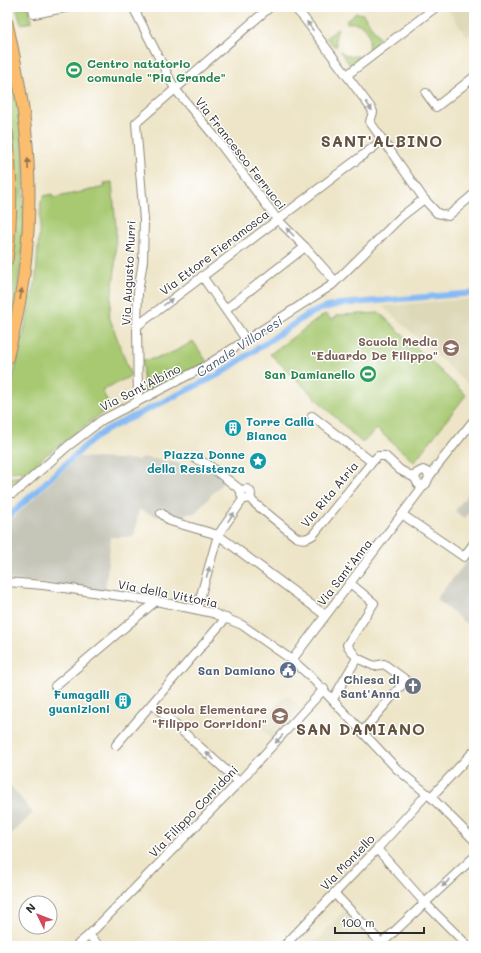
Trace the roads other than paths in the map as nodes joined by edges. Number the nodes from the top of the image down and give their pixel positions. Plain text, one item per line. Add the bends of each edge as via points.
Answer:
1 (32, 7) edge
2 (69, 7) edge
3 (133, 7) edge
4 (270, 7) edge
5 (294, 7) edge
6 (436, 7) edge
7 (7, 23) edge
8 (347, 75) junction
9 (474, 77) edge
10 (175, 89) junction
11 (426, 92) dead end
12 (7, 132) edge
13 (383, 140) junction
14 (474, 194) edge
15 (424, 198) junction
16 (277, 219) junction
17 (305, 247) junction
18 (7, 260) edge
19 (202, 276) junction
20 (335, 281) junction
21 (226, 309) junction
22 (137, 326) junction
23 (247, 341) junction
24 (7, 359) edge
25 (138, 401) junction
26 (312, 416) dead end
27 (474, 420) edge
28 (196, 459) dead end
29 (372, 462) junction
30 (419, 477) junction
31 (7, 493) edge
32 (245, 496) junction
33 (161, 513) dead end
34 (403, 515) junction
35 (218, 535) junction
36 (474, 543) edge
37 (7, 582) edge
38 (350, 583) junction
39 (156, 601) junction
40 (197, 609) junction
41 (325, 615) junction
42 (226, 618) junction
43 (357, 658) junction
44 (292, 660) junction
45 (55, 686) dead end
46 (324, 689) junction
47 (333, 699) junction
48 (152, 704) junction
49 (362, 732) junction
50 (116, 745) dead end
51 (474, 751) edge
52 (240, 782) junction
53 (429, 795) junction
54 (474, 840) edge
55 (377, 849) junction
56 (474, 857) edge
57 (334, 893) junction
58 (424, 903) junction
59 (89, 935) junction
60 (383, 945) edge
61 (76, 946) edge
62 (99, 946) edge
63 (284, 946) edge
64 (468, 946) edge

1 - 2 street via 34,14
3 - 10 street, Via Francesco Ferrucci
4 - 10 street
8 -> 5 street
6 - 8 street
24 -> 7 main road via 24,275 29,201 25,126
8 -> 13 street via 373,112 370,122
9 - 11 street via 436,106
10 - 16 street, Via Francesco Ferrucci via 215,136
10 - 22 street, Via Augusto Murri via 136,123 144,220
12 - 18 main road via 11,194
13 - 15 street
13 - 16 street, Via Ettore Fieramosca
14 - 15 street via 448,216 437,213
15 - 20 street, Via Sant'Albino
17 -> 16 street, Via Francesco Ferrucci
16 - 19 street, Via Ettore Fieramosca
17 - 20 street, Via Francesco Ferrucci
17 - 21 street
19 - 21 street
22 -> 19 street, Via Ettore Fieramosca
20 - 23 street, Via Sant'Albino via 332,286
21 - 23 street
22 - 25 street, Via Augusto Murri
23 - 25 street, Via Sant'Albino via 204,367
25 - 31 street, Via Sant'Albino via 86,431 18,490
26 - 29 street
27 - 30 street, Via Sant'Anna via 437,466
28 - 32 street, Via Rita Atria via 207,464
29 - 30 street, Via Rita Atria via 376,457 383,456 400,470
29 - 32 street, Via Rita Atria via 308,538 296,537
30 - 34 street, Via Sant'Anna via 415,498
35 -> 32 street
33 - 35 street via 170,521
34 - 36 street via 464,557
34 - 38 street, Via Sant'Anna
40 -> 35 street
35 - 41 street
37 - 39 street, Via della Vittoria via 55,586
38 - 41 street, Via Sant'Anna
38 - 43 street via 374,603 348,644
39 - 40 street, Via della Vittoria
39 - 45 street
40 - 42 street, Via della Vittoria
41 - 44 street, Via Sant'Anna
42 - 44 street, Via della Vittoria via 242,625
42 - 48 street
43 - 47 street
43 - 49 street via 374,666 384,664 406,680
44 - 46 street, Via della Vittoria
46 - 47 street, Via della Vittoria
46 -> 52 street, Via Filippo Corridoni
47 - 49 street, Via della Vittoria
48 - 50 street
52 -> 48 street
49 - 53 street, Via della Vittoria via 371,746
51 - 53 street, Via Montello
52 - 59 street, Via Filippo Corridoni
53 - 54 street, Via della Vittoria
53 - 55 street, Via Montello
55 - 57 street, Via Montello
55 - 58 street
56 -> 58 street
57 - 60 street
57 - 63 street, Via Montello
58 - 60 street
58 - 64 street
59 - 61 street, Via Filippo Corridoni
59 - 62 street

